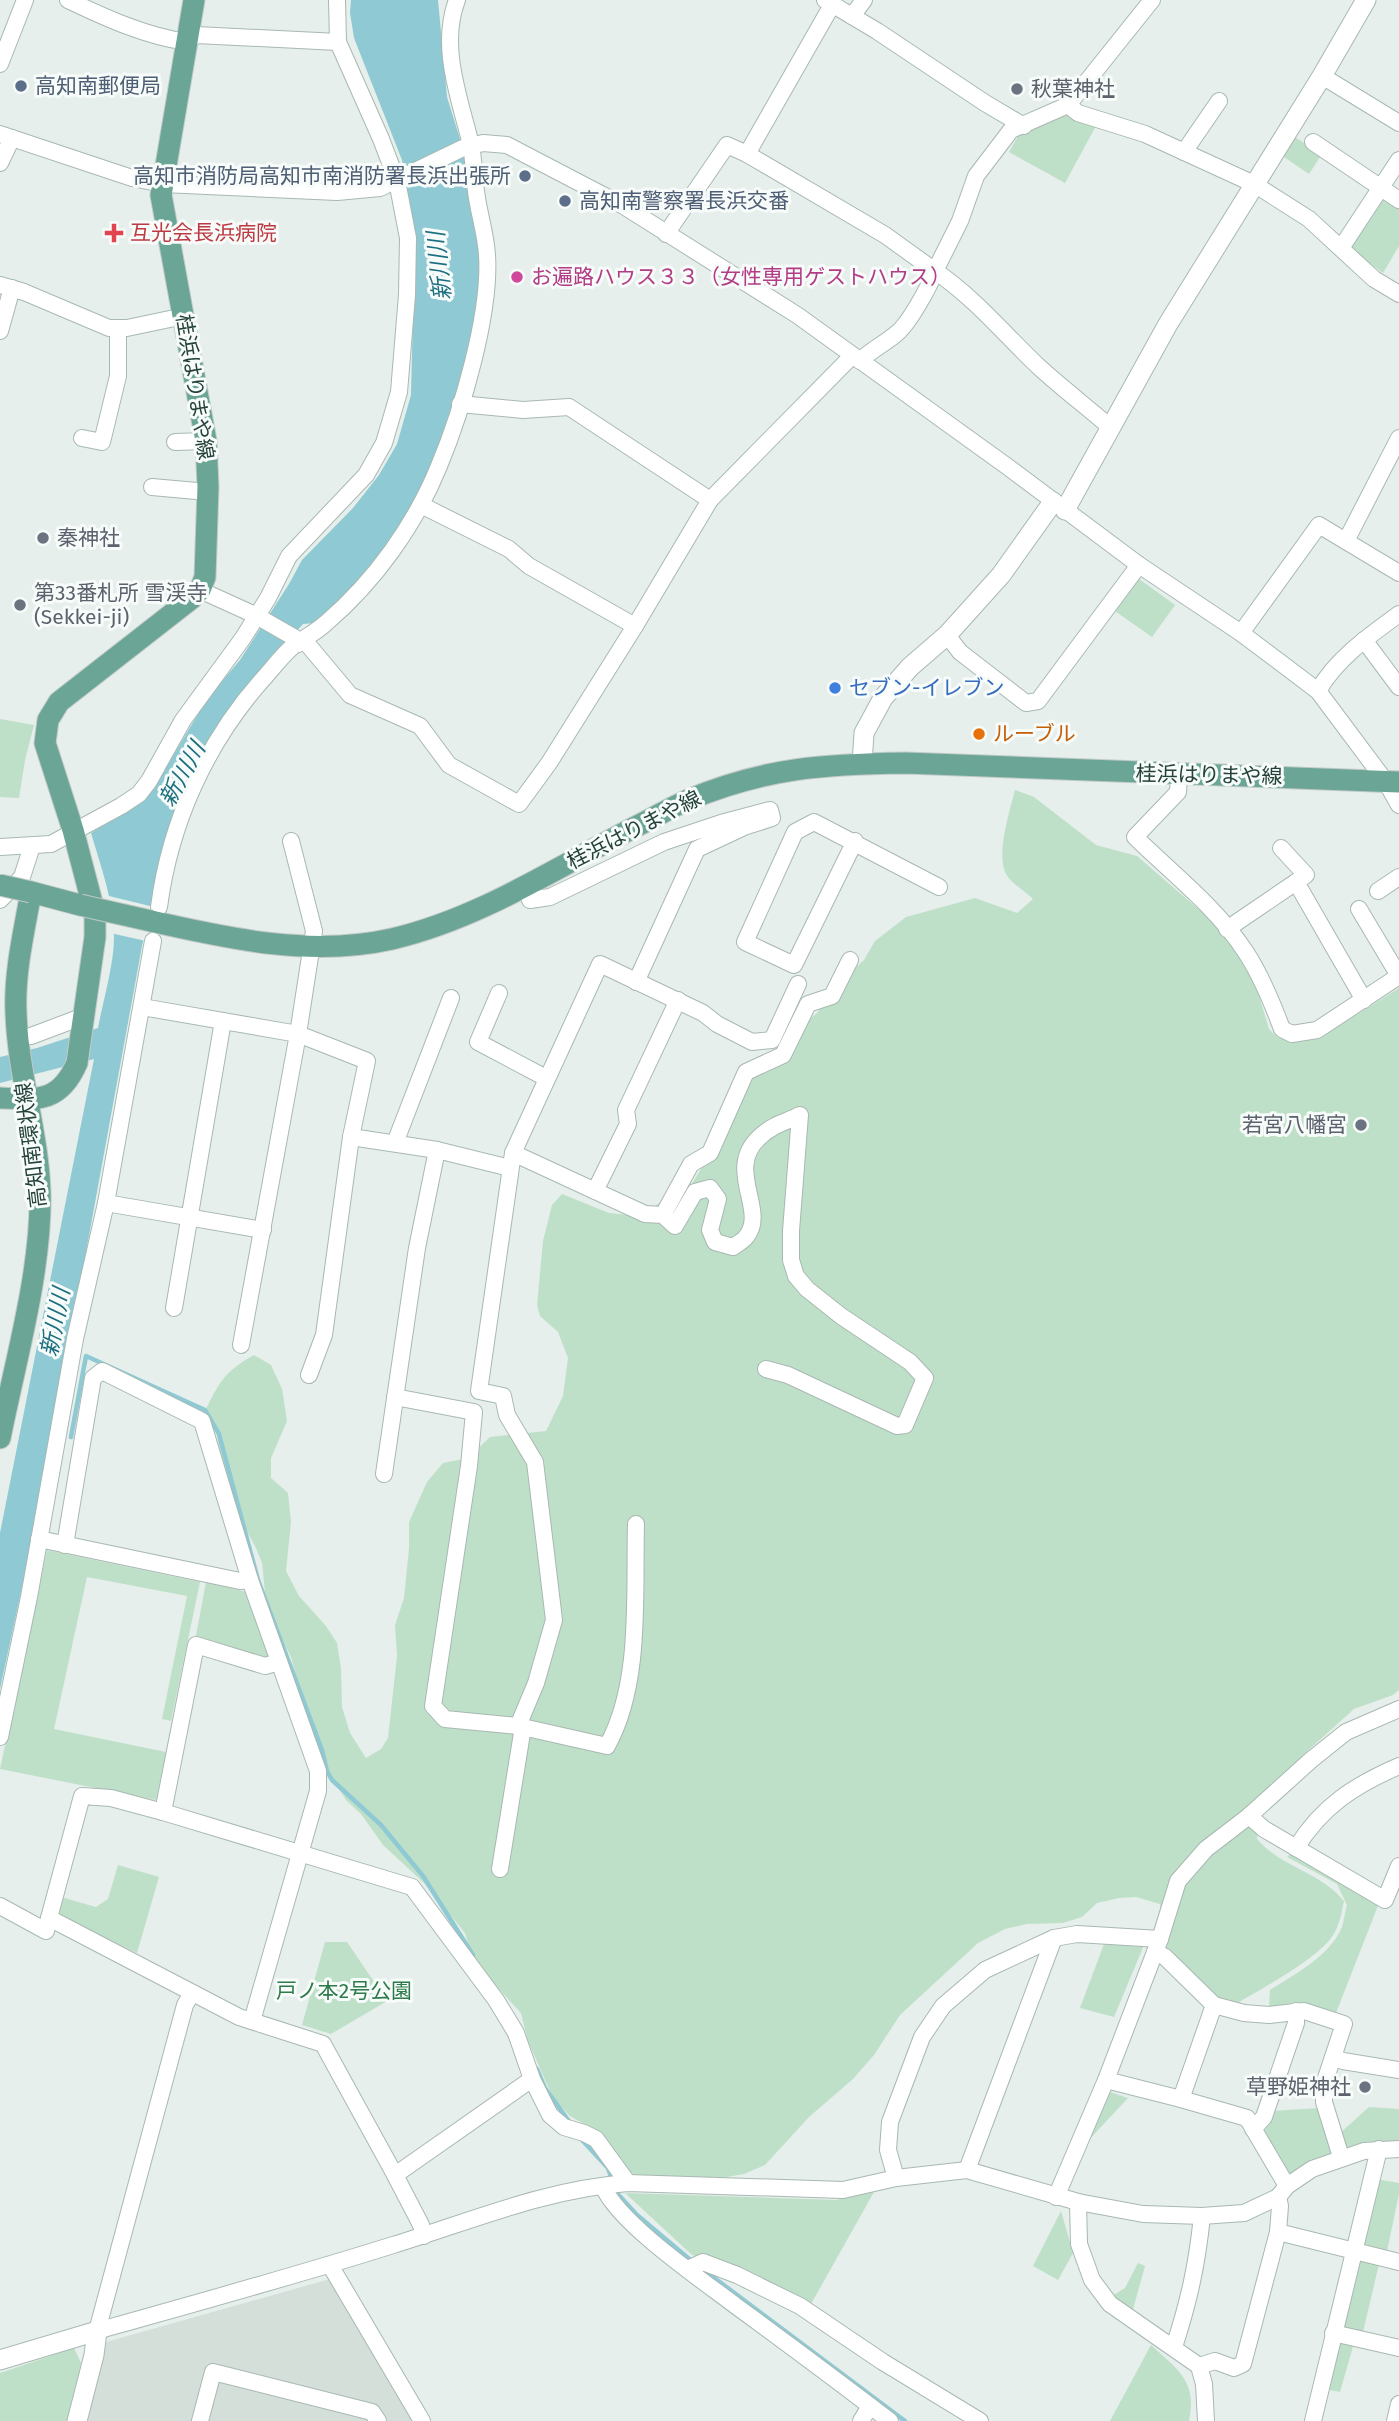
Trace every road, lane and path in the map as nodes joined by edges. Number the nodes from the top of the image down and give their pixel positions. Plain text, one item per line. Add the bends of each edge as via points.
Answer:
1 (25, 0) edge
2 (68, 0) edge
3 (194, 0) edge
4 (337, 0) edge
5 (457, 0) edge
6 (863, 0) edge
7 (1152, 0) edge
8 (1366, 0) edge
9 (829, 3) edge
10 (852, 16) junction
11 (187, 42) junction
12 (338, 42) junction
13 (0, 64) edge
14 (1322, 76) junction
15 (1219, 101) dead end
16 (1068, 105) junction
17 (1399, 123) edge
18 (1024, 126) junction
19 (6, 136) edge
20 (1313, 142) dead end
21 (467, 148) junction
22 (1184, 152) junction
23 (747, 154) junction
24 (1399, 160) edge
25 (0, 163) edge
26 (399, 179) junction
27 (163, 184) junction
28 (1254, 184) junction
29 (1381, 188) junction
30 (1399, 200) edge
31 (666, 234) junction
32 (1341, 248) junction
33 (935, 271) junction
34 (6, 286) edge
35 (1399, 294) edge
36 (184, 316) junction
37 (118, 329) junction
38 (0, 331) edge
39 (856, 358) junction
40 (460, 404) junction
41 (1111, 427) junction
42 (82, 438) dead end
43 (1399, 438) edge
44 (206, 441) junction
45 (175, 442) dead end
46 (152, 487) dead end
47 (208, 492) junction
48 (710, 499) junction
49 (421, 505) junction
50 (1059, 506) junction
51 (1346, 541) junction
52 (1139, 565) junction
53 (1399, 573) edge
54 (200, 590) junction
55 (1399, 614) edge
56 (258, 617) junction
57 (635, 626) junction
58 (1241, 633) junction
59 (947, 635) junction
60 (1364, 640) junction
61 (299, 641) junction
62 (1399, 687) edge
63 (1318, 691) junction
64 (862, 764) junction
65 (1179, 775) junction
66 (1392, 782) edge
67 (1399, 805) edge
68 (772, 818) junction
69 (73, 830) junction
70 (795, 832) junction
71 (290, 841) dead end
72 (855, 841) junction
73 (0, 846) edge
74 (32, 846) junction
75 (1281, 848) dead end
76 (1399, 877) edge
77 (1296, 882) junction
78 (0, 884) edge
79 (525, 887) junction
80 (939, 887) dead end
81 (1378, 891) dead end
82 (30, 892) junction
83 (0, 900) edge
84 (1359, 909) dead end
85 (154, 923) junction
86 (1227, 929) junction
87 (312, 947) junction
88 (850, 960) dead end
89 (636, 982) junction
90 (798, 984) dead end
91 (499, 993) dead end
92 (450, 998) dead end
93 (678, 1000) junction
94 (1364, 1000) junction
95 (142, 1007) junction
96 (223, 1021) junction
97 (83, 1023) junction
98 (298, 1034) junction
99 (25, 1040) junction
100 (546, 1078) junction
101 (25, 1089) junction
102 (0, 1098) edge
103 (351, 1137) junction
104 (395, 1143) junction
105 (437, 1150) junction
106 (511, 1161) junction
107 (596, 1191) junction
108 (106, 1203) junction
109 (663, 1214) junction
110 (188, 1218) junction
111 (263, 1230) junction
112 (174, 1308) dead end
113 (242, 1345) dead end
114 (766, 1370) dead end
115 (309, 1375) dead end
116 (395, 1397) junction
117 (0, 1438) edge
118 (384, 1474) dead end
119 (636, 1524) dead end
120 (38, 1539) junction
121 (65, 1545) junction
122 (250, 1580) junction
123 (279, 1662) junction
124 (1399, 1711) edge
125 (520, 1726) junction
126 (0, 1737) edge
127 (1399, 1766) edge
128 (163, 1812) junction
129 (1249, 1816) junction
130 (1296, 1848) junction
131 (299, 1854) junction
132 (1399, 1866) edge
133 (500, 1869) dead end
134 (0, 1906) edge
135 (49, 1918) junction
136 (1054, 1938) junction
137 (1157, 1945) junction
138 (192, 1993) junction
139 (1214, 2005) junction
140 (1296, 2011) junction
141 (252, 2021) junction
142 (1333, 2057) junction
143 (1399, 2070) edge
144 (532, 2079) junction
145 (1106, 2080) junction
146 (1181, 2099) junction
147 (1253, 2129) junction
148 (1399, 2148) edge
149 (1379, 2149) junction
150 (1341, 2157) junction
151 (967, 2170) junction
152 (395, 2175) junction
153 (896, 2178) junction
154 (615, 2185) junction
155 (1283, 2191) junction
156 (1056, 2197) junction
157 (1079, 2202) junction
158 (1202, 2216) junction
159 (1278, 2232) junction
160 (424, 2236) junction
161 (1354, 2251) junction
162 (1399, 2262) edge
163 (330, 2265) junction
164 (688, 2269) junction
165 (97, 2331) junction
166 (1333, 2333) junction
167 (1174, 2347) junction
168 (1399, 2348) edge
169 (0, 2360) edge
170 (1199, 2366) junction
171 (1399, 2404) edge
172 (870, 2406) junction
173 (77, 2421) edge
174 (200, 2421) edge
175 (378, 2421) edge
176 (422, 2421) edge
177 (860, 2421) edge
178 (890, 2421) edge
179 (980, 2421) edge
180 (1206, 2421) edge
181 (1313, 2421) edge
182 (1395, 2421) edge

1 - 13 street
2 - 11 street via 106,18
3 - 11 main road, 桂浜はりまや線
4 - 12 street
5 - 21 street via 450,27
6 - 10 street
7 - 16 street
8 - 14 street
9 - 10 street
9 - 23 street
10 - 18 street
11 - 12 street via 196,35
11 - 27 main road, 桂浜はりまや線
12 - 26 street
14 - 17 street
14 - 28 street
15 - 22 street
16 - 18 street
16 - 22 street via 1078,113
18 - 33 street via 1011,130 976,176
19 - 25 street
19 - 27 street
20 - 29 street
21 - 26 street
21 - 31 street via 483,143 507,145 622,205
21 - 40 street via 487,255 487,292
22 - 28 street
23 - 31 street via 727,145
23 - 33 street via 885,235
24 - 29 street
26 - 27 street via 380,188 338,192
26 - 56 street via 408,238 407,295 399,392 384,443 366,475 289,556
27 - 36 main road, 桂浜はりまや線 via 161,201
28 - 32 street via 1310,219
28 - 41 street
29 - 30 street
29 - 32 street
31 - 39 street via 797,315
32 - 35 street via 1374,279
33 - 39 street via 899,332
33 - 41 street
34 - 37 street
34 - 38 street
36 - 37 street
36 - 44 main road, 桂浜はりまや線
37 - 42 street via 118,376 102,442
39 - 48 street
39 - 50 street
40 - 48 street via 523,410 569,407
40 - 49 street
41 - 50 street
43 - 51 street
44 - 45 street
44 - 47 main road, 桂浜はりまや線
46 - 47 street
47 - 54 main road, 桂浜はりまや線 via 205,577
48 - 57 street
49 - 57 street via 509,549 529,566
49 - 61 street via 395,547 353,597
50 - 52 street
50 - 59 street
51 - 53 street
51 - 58 street via 1319,525
52 - 58 street
52 - 59 street via 1038,701 1026,703 960,652
54 - 56 street
54 - 69 main road via 52,711 45,743
55 - 60 street
56 - 61 street
56 - 69 street via 183,720 139,794
57 - 61 street via 519,804 449,765 420,726 350,695
58 - 63 street
59 - 64 street via 883,698 864,733
60 - 62 street
60 - 63 street
61 - 85 street via 246,699 221,735 177,824
63 - 66 street
64 - 65 main road, 桂浜はりまや線
64 - 79 main road, 桂浜はりまや線 via 788,769 709,792
65 - 66 main road, 桂浜はりまや線
65 - 86 street via 1178,792 1135,837
66 - 67 street
68 - 70 street
68 - 79 street via 770,810 664,842 550,897 530,900
68 - 89 street via 697,849
69 - 74 street via 51,844
69 - 97 main road via 95,914
70 - 72 street via 814,822
70 - 72 street via 745,942 794,965
71 - 87 street via 314,932
72 - 80 street
73 - 74 street
74 - 83 street via 22,877
75 - 77 street via 1306,875
76 - 81 street
77 - 86 street
77 - 94 street
78 - 82 main road, 桂浜はりまや線, bridge
79 - 87 main road, 桂浜はりまや線 via 434,927 366,943
82 - 85 main road, 桂浜はりまや線, bridge
82 - 99 main road, 高知南環状線 via 15,1011
84 - 94 street via 1399,976
85 - 87 main road, 桂浜はりまや線
85 - 95 street
86 - 94 street via 1245,950 1267,990 1282,1029 1292,1034 1317,1030
87 - 98 street
88 - 109 street via 832,996 808,1004 783,1055 746,1072 710,1153 691,1164
89 - 93 street
89 - 100 street via 600,964
90 - 93 street via 772,1040 752,1042
91 - 100 street via 478,1042
92 - 104 street
93 - 107 street via 626,1110 628,1124
95 - 96 street
95 - 108 street
96 - 98 street
96 - 110 street
97 - 99 street
97 - 101 main road via 77,1063 59,1092 44,1097
98 - 103 street via 367,1060
98 - 111 street
99 - 101 main road, 高知南環状線
100 - 106 street
101 - 102 main road
101 - 117 main road, 高知南環状線 via 40,1191 39,1235
103 - 104 street
103 - 115 street via 324,1335
104 - 105 street
105 - 106 street
105 - 116 street
106 - 107 street
106 - 125 street via 479,1391 503,1396 507,1415 535,1462 554,1620
107 - 109 street via 645,1214
108 - 110 street
108 - 120 street
109 - 114 street via 675,1226 695,1192 710,1188 718,1199 710,1230 715,1242 733,1247 747,1237 753,1216 744,1161 760,1136 800,1115 791,1231 796,1276 832,1309 910,1362 925,1378 905,1425 897,1426 788,1375
110 - 111 street
110 - 112 street
111 - 113 street
116 - 118 street
116 - 125 street via 474,1412 433,1706 445,1719
119 - 125 street via 632,1664 617,1728 607,1746
120 - 121 street
120 - 126 street
121 - 122 street
121 - 122 street via 93,1378 102,1371 202,1421
122 - 123 street
123 - 128 street via 265,1665 196,1645
123 - 131 street via 318,1771 318,1791
124 - 129 street via 1346,1732
125 - 133 street
127 - 130 street via 1364,1781 1334,1802
128 - 131 street
128 - 135 street via 111,1798 82,1796
129 - 130 street
129 - 137 street via 1206,1849 1178,1881
130 - 132 street via 1385,1900
131 - 141 street
131 - 144 street via 412,1887 496,2000 516,2033
134 - 135 street via 46,1931
135 - 138 street
136 - 137 street via 1077,1934
136 - 151 street
136 - 153 street via 985,1970 943,2006 922,2037 890,2122 888,2150
137 - 139 street
137 - 145 street
138 - 141 street
138 - 165 street
139 - 140 street via 1269,2015
139 - 146 street
140 - 142 street via 1344,2024
140 - 147 street via 1265,2117
141 - 152 street via 323,2045
142 - 143 street
142 - 150 street via 1324,2084 1324,2102
144 - 152 street
144 - 154 street via 550,2115 564,2127 596,2139
145 - 146 street
145 - 156 street
146 - 147 street via 1247,2118
147 - 155 street
148 - 149 street
149 - 150 street
149 - 161 street
150 - 155 street via 1312,2169
151 - 153 street
151 - 156 street
152 - 160 street
153 - 154 street via 861,2188 820,2191
154 - 160 street via 560,2192
154 - 164 street via 608,2197
155 - 158 street via 1244,2213
155 - 159 street
156 - 157 street
157 - 158 street via 1143,2214
157 - 167 street via 1079,2244 1092,2280 1111,2304
158 - 167 street via 1193,2286
159 - 161 street
159 - 170 street via 1243,2364 1234,2368 1215,2361
160 - 163 street
161 - 162 street
161 - 166 street
163 - 165 street
163 - 176 street
164 - 172 street
164 - 179 street via 703,2262 800,2306
165 - 169 street
165 - 173 street
166 - 168 street
166 - 181 street
167 - 170 street
170 - 180 street
171 - 182 street
172 - 177 street
172 - 178 street
174 - 175 street via 213,2372 372,2412

